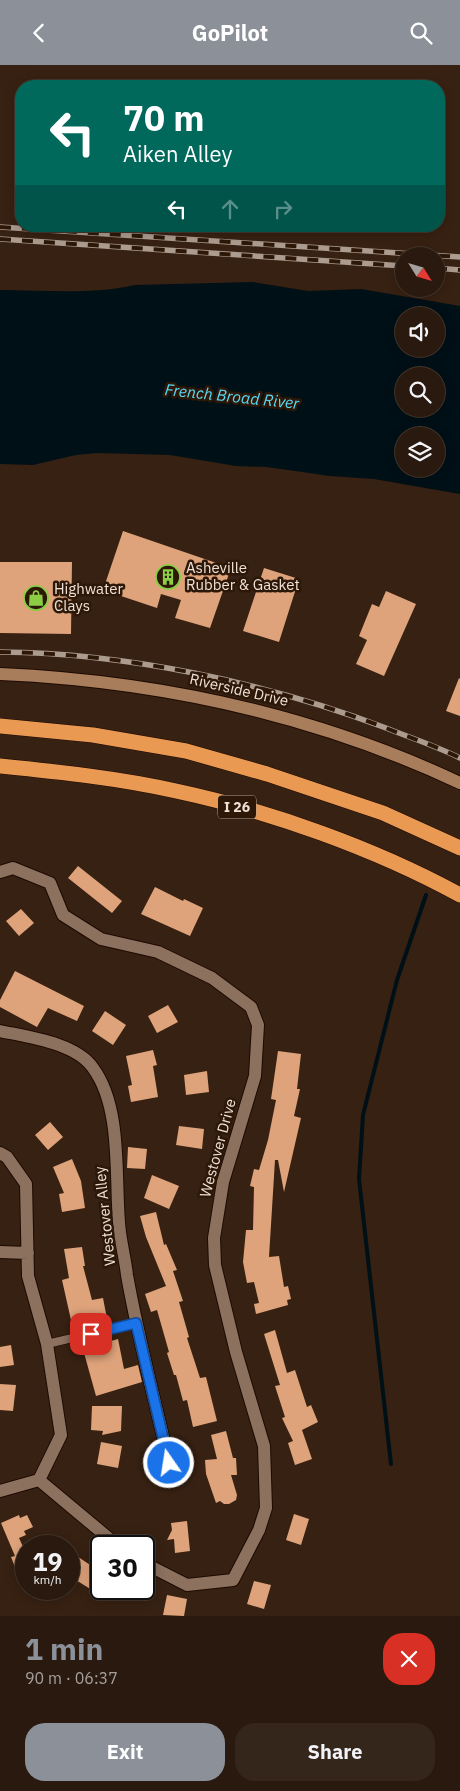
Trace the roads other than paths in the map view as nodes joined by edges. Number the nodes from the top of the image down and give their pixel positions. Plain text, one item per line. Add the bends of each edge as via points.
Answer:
1 (0, 674) edge
2 (0, 726) edge
3 (0, 766) edge
4 (460, 783) edge
5 (460, 849) edge
6 (0, 872) edge
7 (460, 895) edge
8 (0, 1031) edge
9 (0, 1153) edge
10 (0, 1252) edge
11 (28, 1253) junction
12 (136, 1323) junction
13 (47, 1344) junction
14 (169, 1463) dead end
15 (39, 1480) junction
16 (0, 1491) edge
17 (105, 1535) edge
18 (155, 1569) edge

1 - 4 main road, Riverside Drive via 112,683 235,705 292,719 351,739 414,761
2 - 5 highway via 93,735 186,751 383,813
3 - 7 highway, I 26 via 85,775 176,791 254,811 364,849
6 - 18 street, Westover Drive via 13,868 50,883 64,915 101,939 158,952 212,979 251,1007 258,1025 255,1076 223,1181 214,1238 215,1265 264,1446 266,1508 259,1530 234,1580 187,1585
8 - 12 street, Westover Alley via 72,1051 87,1061 98,1075 111,1113 119,1225
9 - 11 street via 8,1157 26,1184
10 - 11 street
11 - 13 street via 28,1276
12 - 13 lane
12 - 14 street, Westover Alley
13 - 15 street via 61,1435
15 - 16 street
15 - 17 street

